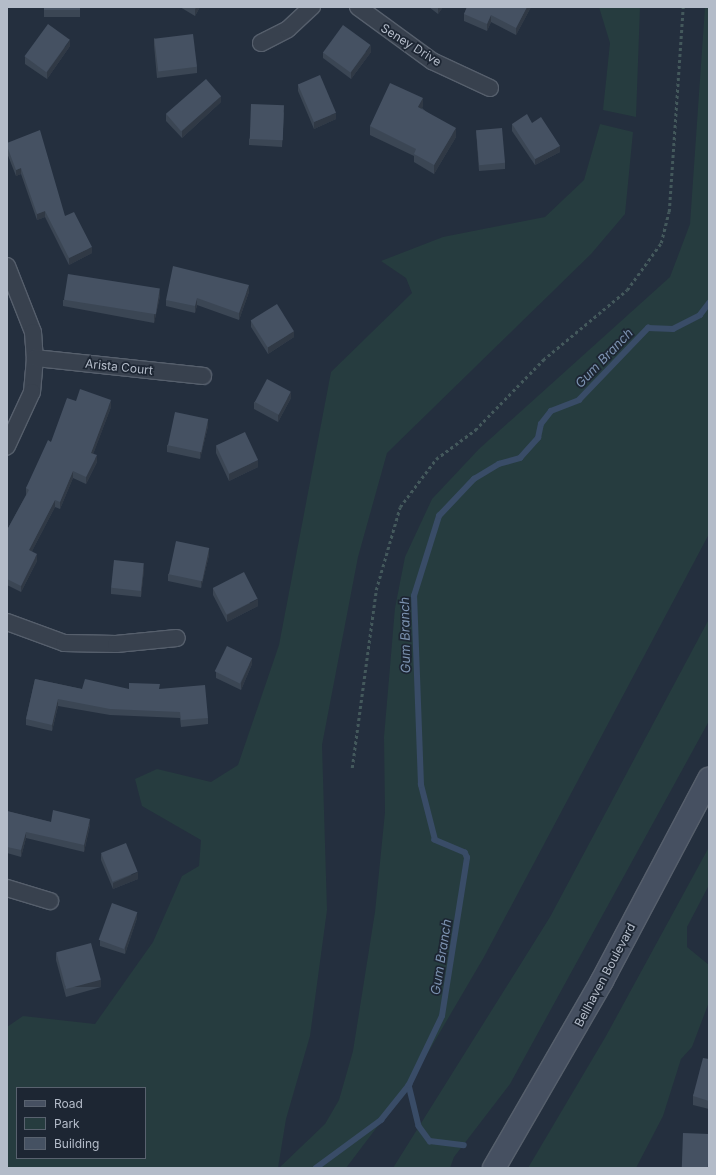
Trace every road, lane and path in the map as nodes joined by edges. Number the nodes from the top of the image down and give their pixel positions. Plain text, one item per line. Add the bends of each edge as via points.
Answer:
1 (312, 7) edge
2 (358, 7) edge
3 (683, 7) edge
4 (261, 43) dead end
5 (490, 88) dead end
6 (7, 266) edge
7 (35, 358) junction
8 (204, 376) dead end
9 (7, 446) edge
10 (7, 622) edge
11 (177, 638) dead end
12 (352, 768) dead end
13 (709, 779) edge
14 (7, 888) edge
15 (50, 901) dead end
16 (494, 1168) edge

1 - 4 street via 288,29
2 - 5 street, Seney Drive via 432,60
3 - 12 path via 669,212 661,243 627,290 543,360 474,430 436,459 400,507 376,590
6 - 7 street via 33,332
7 - 8 street, Arista Court
7 - 9 street via 32,392
10 - 11 street via 64,643 116,644
13 - 16 main road, Bellhaven Boulevard via 602,981
14 - 15 street

